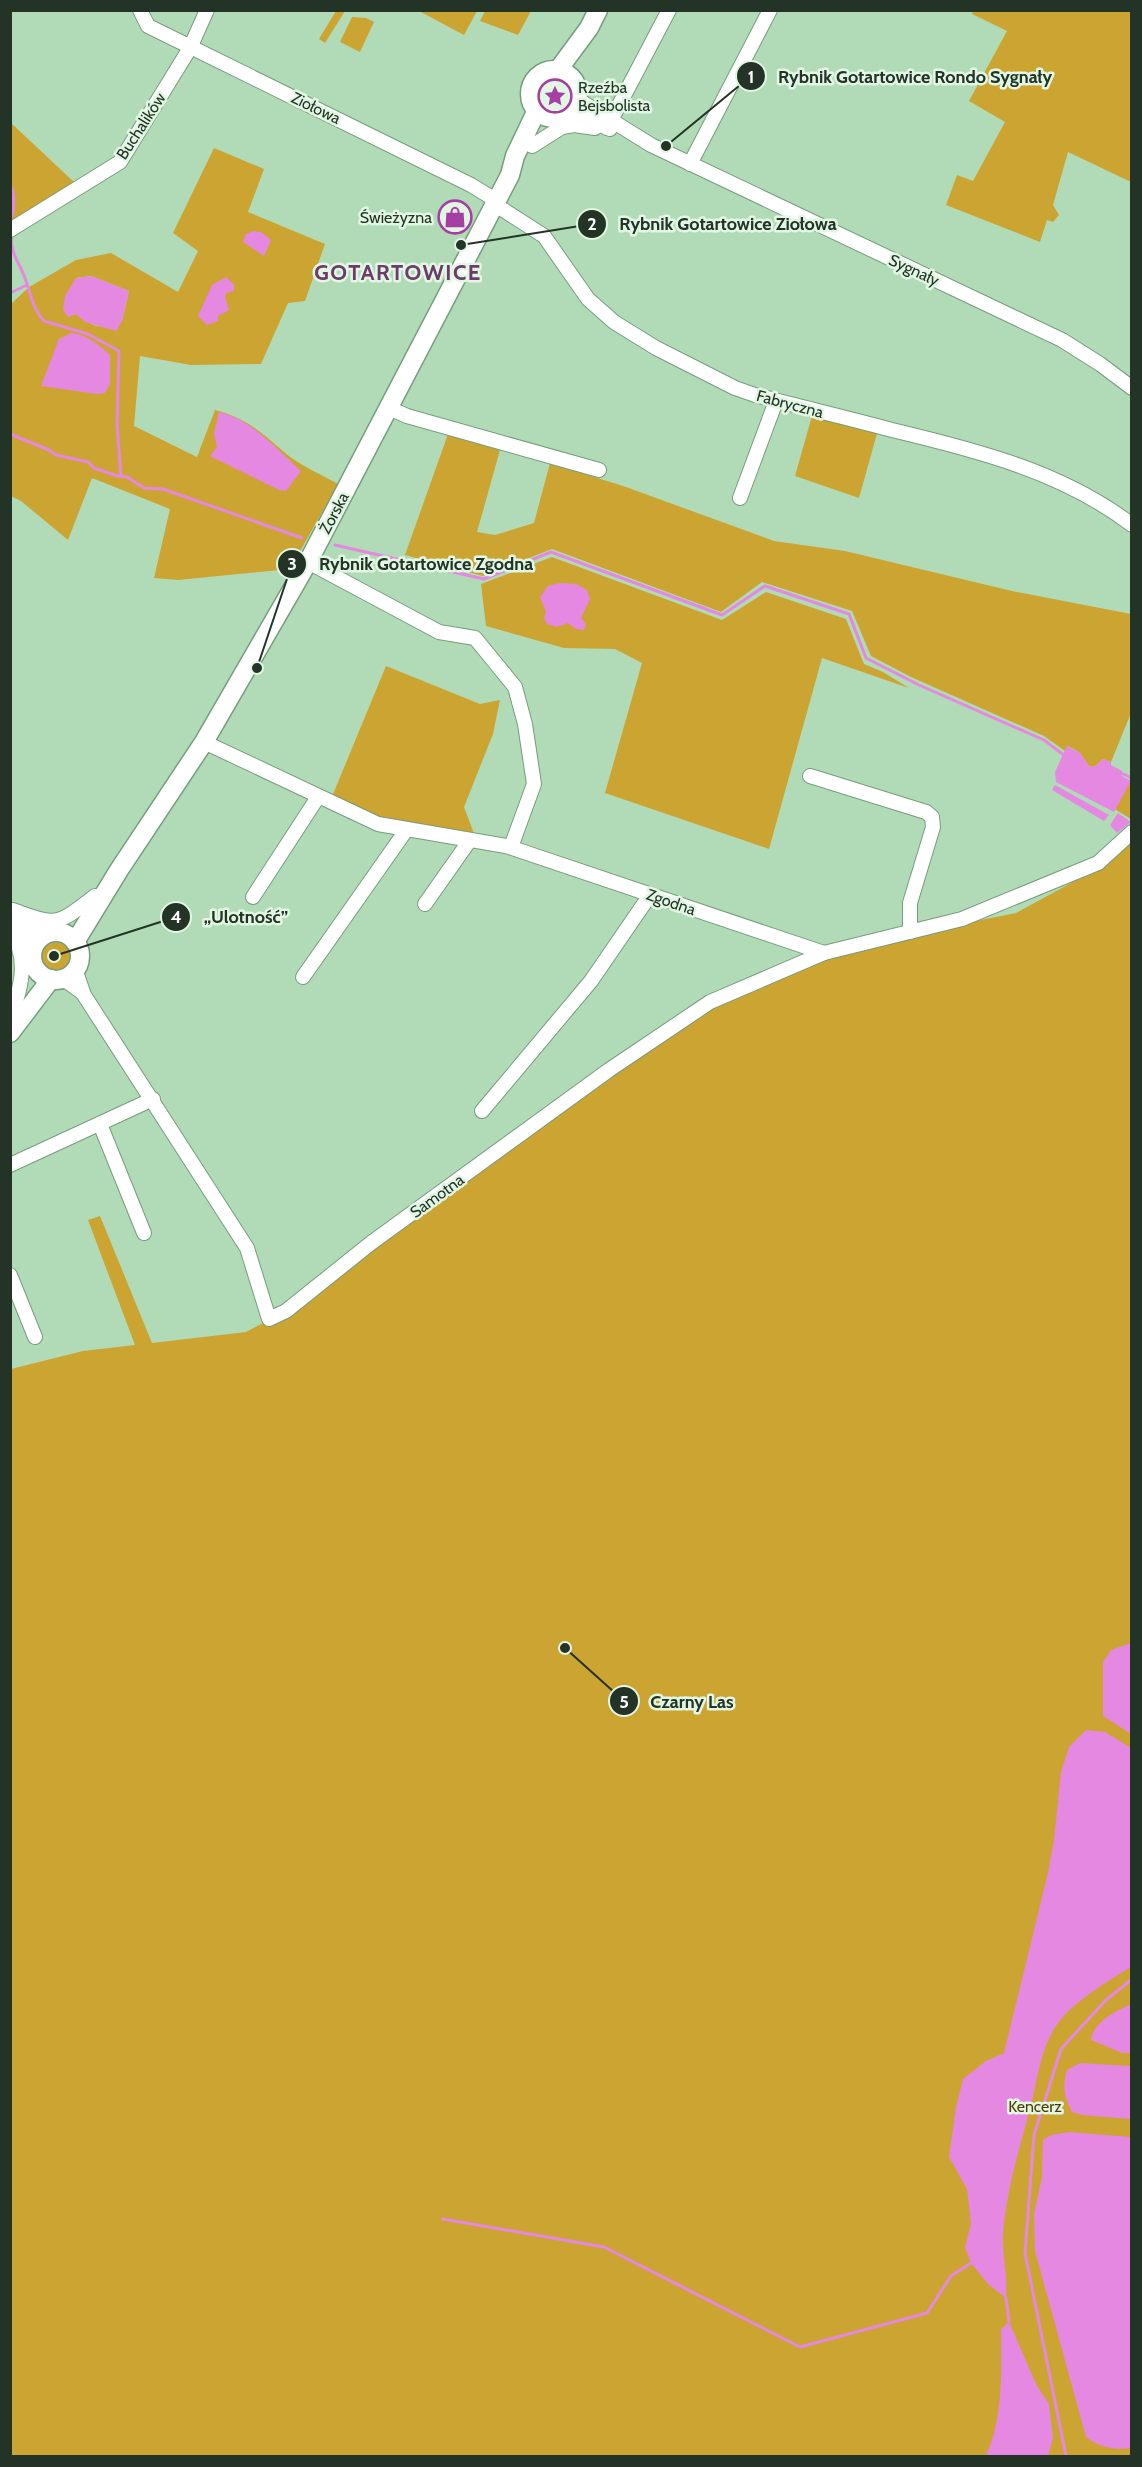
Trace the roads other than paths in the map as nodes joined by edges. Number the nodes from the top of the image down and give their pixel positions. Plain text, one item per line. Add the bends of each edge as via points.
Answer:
1 (140, 10) edge
2 (207, 10) edge
3 (598, 10) edge
4 (669, 10) edge
5 (770, 10) edge
6 (190, 48) junction
7 (565, 74) junction
8 (573, 105) junction
9 (543, 114) junction
10 (608, 124) junction
11 (532, 146) junction
12 (690, 164) junction
13 (510, 175) junction
14 (495, 202) junction
15 (10, 230) edge
16 (1131, 388) edge
17 (776, 400) junction
18 (389, 408) junction
19 (599, 470) dead end
20 (740, 498) dead end
21 (1131, 525) edge
22 (308, 562) junction
23 (204, 742) junction
24 (810, 776) dead end
25 (318, 797) junction
26 (407, 829) junction
27 (1131, 832) edge
28 (470, 840) junction
29 (511, 847) junction
30 (119, 870) junction
31 (650, 895) junction
32 (95, 896) junction
33 (253, 897) dead end
34 (425, 904) dead end
35 (11, 912) edge
36 (10, 928) edge
37 (910, 932) junction
38 (54, 939) junction
39 (824, 953) junction
40 (56, 974) junction
41 (303, 977) dead end
42 (10, 1021) edge
43 (10, 1034) edge
44 (153, 1099) junction
45 (482, 1111) dead end
46 (100, 1124) junction
47 (10, 1166) edge
48 (144, 1233) dead end
49 (10, 1275) edge
50 (34, 1337) dead end

1 - 6 street, Ziołowa via 148,26
2 - 6 street, Buchalików
3 - 7 main road
4 - 10 street
5 - 12 street
6 - 14 street, Ziołowa via 440,168
6 - 15 street, Buchalików via 120,162
7 - 8 main road via 577,88
7 - 9 main road via 544,72 533,82 531,97
8 - 9 main road via 562,116
8 - 10 street, Sygnały
9 - 11 main road, Żorska
9 - 13 main road, Żorska via 515,156
10 - 11 street, Żorska via 558,129
10 - 12 street, Sygnały
11 - 13 main road, Żorska
12 - 16 street, Sygnały via 1052,335
13 - 14 main road, Żorska
14 - 17 street, Fabryczna via 544,236 588,299 614,322 735,388
14 - 18 main road, Żorska
17 - 20 street
17 - 21 street, Fabryczna via 1017,465 1089,496
18 - 19 street
18 - 22 main road, Żorska
22 - 23 main road, Żorska
22 - 29 street via 438,632 475,638 515,687 534,784
23 - 25 street, Zgodna
23 - 30 main road, Żorska
24 - 37 street via 932,817 933,827 910,903
25 - 26 street, Zgodna via 378,824
25 - 33 street
26 - 28 street, Zgodna
26 - 41 street
27 - 37 street via 1098,863 962,919
28 - 29 street, Zgodna
28 - 34 street
29 - 31 street, Zgodna
30 - 32 main road, Żorska
30 - 38 main road, Żorska
31 - 39 street, Zgodna
31 - 45 street via 591,981
32 - 35 street via 68,917 56,921
32 - 38 main road, Żorska
35 - 38 street
36 - 42 street via 20,948 23,969
37 - 39 street
38 - 40 main road via 32,958
38 - 40 main road via 79,958
39 - 44 street, Samotna via 710,1002 371,1243 286,1311 269,1319 247,1248
40 - 42 main road
40 - 43 main road
40 - 44 street, Samotna via 84,995
44 - 46 street
46 - 47 street
46 - 48 street
49 - 50 street

